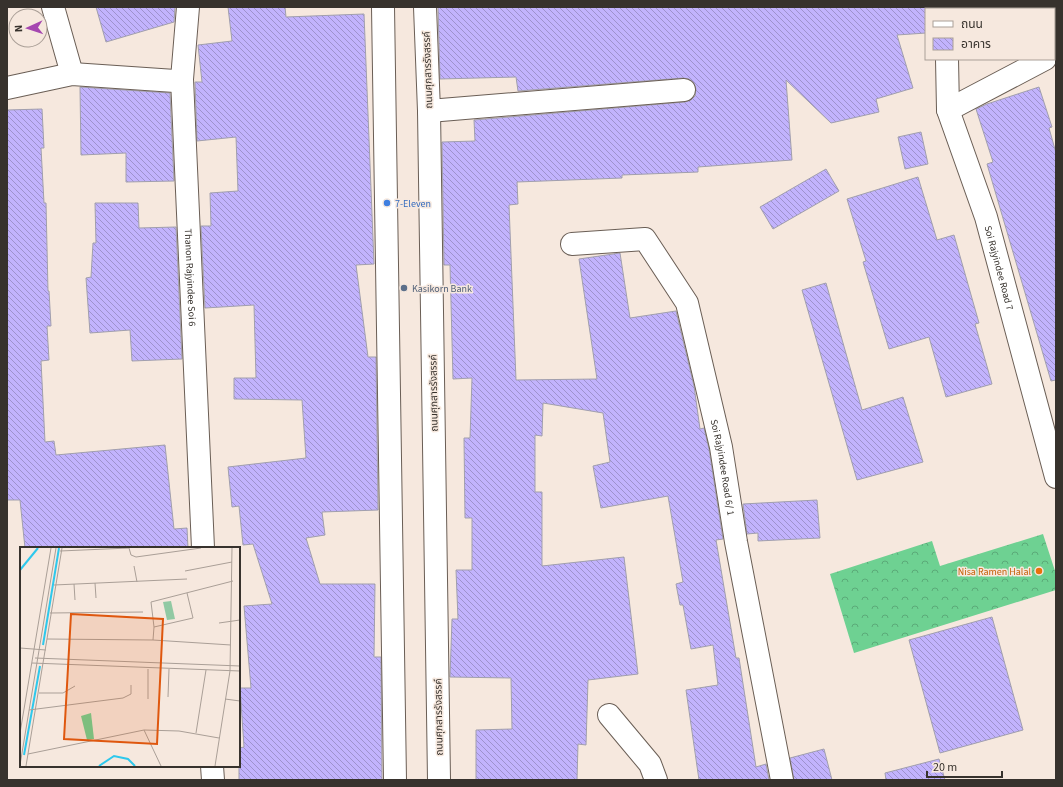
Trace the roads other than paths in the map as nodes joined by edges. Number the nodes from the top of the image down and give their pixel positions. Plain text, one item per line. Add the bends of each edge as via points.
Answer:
1 (53, 7) edge
2 (188, 7) edge
3 (383, 7) edge
4 (425, 7) edge
5 (947, 60) edge
6 (1043, 60) edge
7 (72, 74) junction
8 (182, 80) junction
9 (7, 88) edge
10 (684, 90) dead end
11 (948, 110) junction
12 (429, 111) junction
13 (572, 244) dead end
14 (1056, 477) edge
15 (202, 547) edge
16 (609, 714) dead end
17 (212, 767) edge
18 (213, 780) edge
19 (395, 780) edge
20 (439, 780) edge
21 (656, 780) edge
22 (782, 780) edge

1 - 7 street
2 - 8 street, Thanon Rajyindee Soi 6
3 - 19 street
4 - 12 street, ถนนศุภสารรังสรรค์
5 - 11 street, Soi Rajyindee Road 7
6 - 11 street
7 - 8 street
7 - 9 street
8 - 15 street, Thanon Rajyindee Soi 6
10 - 12 street
11 - 14 street, Soi Rajyindee Road 7 via 986,216
12 - 20 street, ถนนศุภสารรังสรรค์
13 - 22 street, Soi Rajyindee Road 6/ 1 via 645,238 687,303 721,447 736,542
16 - 21 street via 650,764
17 - 18 street

